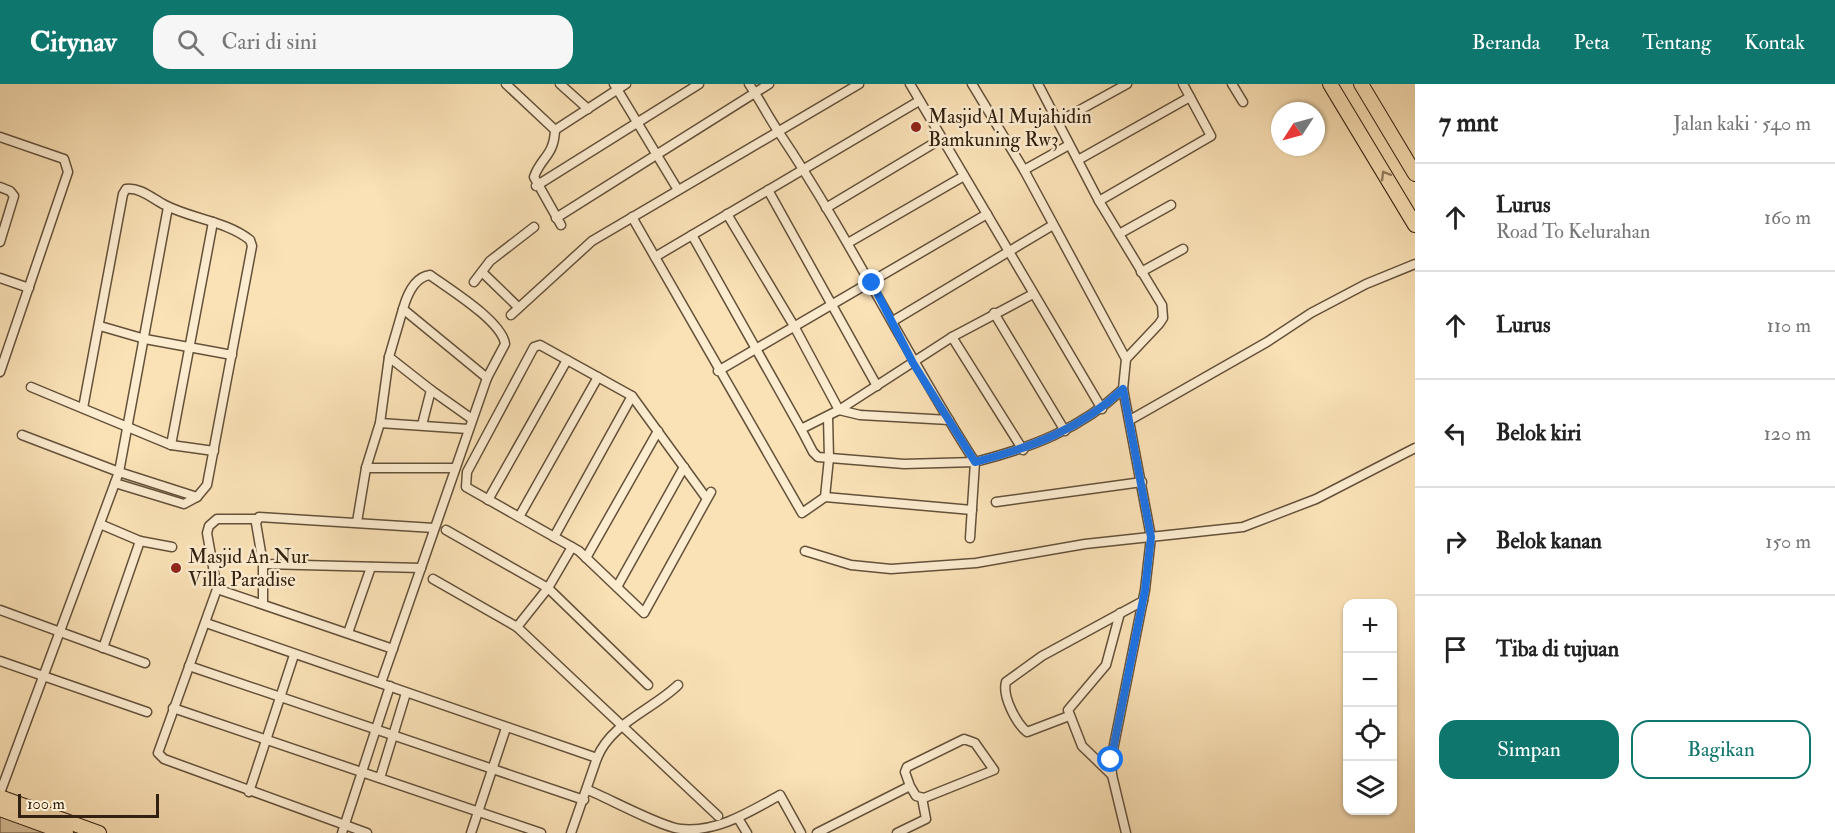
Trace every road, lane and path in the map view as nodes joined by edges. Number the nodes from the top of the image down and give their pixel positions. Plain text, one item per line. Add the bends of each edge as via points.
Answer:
1 (506, 84) edge
2 (560, 84) edge
3 (699, 84) edge
4 (749, 84) edge
5 (769, 84) edge
6 (859, 84) edge
7 (910, 84) edge
8 (972, 84) edge
9 (1038, 84) edge
10 (1127, 84) edge
11 (1183, 84) edge
12 (1233, 84) edge
13 (1330, 84) edge
14 (1361, 84) edge
15 (620, 86) edge
16 (755, 93) junction
17 (1190, 97) junction
18 (919, 101) junction
19 (1243, 102) dead end
20 (588, 109) junction
21 (639, 122) junction
22 (1058, 122) junction
23 (555, 130) junction
24 (779, 133) junction
25 (0, 137) edge
26 (940, 139) junction
27 (1069, 145) junction
28 (657, 154) junction
29 (1078, 160) junction
30 (805, 169) junction
31 (1024, 170) junction
32 (1415, 174) edge
33 (964, 176) junction
34 (536, 186) junction
35 (0, 187) edge
36 (678, 190) junction
37 (768, 190) junction
38 (1099, 201) junction
39 (1171, 205) dead end
40 (168, 207) junction
41 (826, 208) junction
42 (727, 214) junction
43 (987, 214) junction
44 (632, 217) junction
45 (213, 222) junction
46 (1053, 225) junction
47 (1415, 225) edge
48 (534, 227) dead end
49 (2, 232) edge
50 (1119, 234) junction
51 (692, 235) junction
52 (0, 242) edge
53 (848, 243) junction
54 (1183, 249) dead end
55 (1008, 252) junction
56 (655, 257) junction
57 (1415, 264) edge
58 (482, 272) junction
59 (1141, 273) junction
60 (0, 278) edge
61 (474, 282) dead end
62 (872, 283) junction
63 (28, 288) junction
64 (1033, 294) junction
65 (832, 305) junction
66 (518, 306) junction
67 (403, 309) junction
68 (994, 313) junction
69 (511, 315) dead end
70 (893, 321) junction
71 (100, 326) junction
72 (794, 326) junction
73 (952, 337) junction
74 (145, 339) junction
75 (189, 349) junction
76 (757, 350) junction
77 (232, 355) junction
78 (389, 357) junction
79 (1126, 359) junction
80 (567, 360) junction
81 (913, 363) junction
82 (718, 371) junction
83 (0, 372) edge
84 (598, 377) junction
85 (486, 378) junction
86 (877, 386) junction
87 (31, 387) dead end
88 (1123, 389) junction
89 (431, 390) junction
90 (632, 396) junction
91 (83, 408) junction
92 (1102, 409) junction
93 (839, 410) junction
94 (828, 417) junction
95 (472, 419) junction
96 (949, 420) junction
97 (1130, 420) junction
98 (380, 423) junction
99 (422, 425) junction
100 (129, 428) junction
101 (468, 429) junction
102 (801, 429) junction
103 (658, 431) junction
104 (1065, 431) junction
105 (22, 435) dead end
106 (171, 445) junction
107 (1415, 448) edge
108 (1023, 450) junction
109 (214, 451) junction
110 (829, 458) junction
111 (975, 462) junction
112 (684, 467) junction
113 (366, 468) junction
114 (455, 468) junction
115 (119, 472) junction
116 (1142, 482) junction
117 (116, 483) junction
118 (197, 496) junction
119 (825, 497) junction
120 (488, 500) junction
121 (996, 502) dead end
122 (972, 510) junction
123 (519, 517) junction
124 (257, 519) junction
125 (357, 522) junction
126 (100, 524) junction
127 (434, 528) junction
128 (446, 530) dead end
129 (554, 537) junction
130 (1151, 537) junction
131 (970, 538) dead end
132 (140, 541) junction
133 (172, 547) dead end
134 (572, 547) junction
135 (805, 552) dead end
136 (586, 558) junction
137 (263, 564) junction
138 (372, 567) junction
139 (421, 568) junction
140 (433, 579) dead end
141 (617, 587) junction
142 (548, 588) junction
143 (216, 589) junction
144 (1143, 601) junction
145 (263, 603) junction
146 (0, 610) edge
147 (1120, 614) junction
148 (206, 623) junction
149 (517, 627) junction
150 (59, 633) junction
151 (348, 633) junction
152 (103, 648) junction
153 (393, 649) junction
154 (294, 655) junction
155 (0, 661) edge
156 (145, 663) dead end
157 (189, 666) junction
158 (44, 677) junction
159 (386, 685) junction
160 (648, 685) dead end
161 (678, 685) dead end
162 (406, 693) junction
163 (280, 699) junction
164 (173, 708) junction
165 (147, 712) dead end
166 (1070, 716) junction
167 (621, 727) junction
168 (506, 728) junction
169 (376, 730) junction
170 (392, 736) junction
171 (267, 740) junction
172 (597, 758) junction
173 (491, 769) junction
174 (363, 773) junction
175 (1112, 775) junction
176 (380, 778) junction
177 (910, 786) junction
178 (588, 790) junction
179 (249, 792) junction
180 (0, 793) edge
181 (0, 797) edge
182 (922, 798) junction
183 (584, 800) junction
184 (0, 809) edge
185 (478, 813) junction
186 (718, 816) dead end
187 (738, 818) junction
188 (344, 829) edge
189 (358, 831) edge
190 (678, 831) edge
191 (66, 833) edge
192 (99, 833) edge
193 (367, 833) edge
194 (471, 833) edge
195 (541, 833) edge
196 (571, 833) edge
197 (747, 833) edge
198 (801, 833) edge
199 (818, 833) edge
200 (897, 833) edge
201 (1126, 833) edge

1 - 23 street
2 - 20 street
3 - 21 street
4 - 16 street
5 - 16 street
6 - 24 street
7 - 18 street
8 - 31 street
9 - 22 street
10 - 22 street
11 - 17 street
12 - 19 street
47 -> 13 highway
14 - 32 highway
15 - 20 street
15 - 21 street
16 - 24 street
16 - 28 street
17 - 29 street
17 - 38 street via 1211,136
18 - 26 street
18 - 30 street
20 - 23 street
21 - 28 street
21 - 34 street
22 - 27 street
23 - 34 street via 550,155 534,175
24 - 30 street
24 - 36 street
25 - 63 street via 57,156 68,165
26 - 33 street
26 - 41 street
27 - 29 street
27 - 31 street
28 - 34 street via 559,222
28 - 36 street
29 - 38 street
30 - 37 street
30 - 41 street
31 - 46 street
33 - 43 street
33 - 53 street
35 - 49 street via 14,196
36 - 44 street
37 - 42 street
37 - 65 street
38 - 50 street
39 - 50 street
40 - 45 street
40 - 71 street via 134,188 123,194
40 - 74 street
41 - 53 street
42 - 51 street
42 - 72 street
43 - 55 street
43 - 62 street
44 - 56 street
44 - 66 street via 592,241
45 - 75 street
45 - 77 street via 252,243
46 - 55 street
46 - 79 street
48 - 58 street via 490,261
49 - 52 street
50 - 59 street
51 - 56 street
51 - 76 street
53 - 62 street
54 - 59 street
55 - 64 street
55 - 70 street
56 - 82 street
57 - 97 street via 1311,313
58 - 61 street
58 - 66 street
59 - 79 street via 1162,305 1163,318
60 - 63 street
62 - 65 street
62 - 70 street
63 - 83 street
64 - 68 street
64 - 92 street
65 - 72 street
65 - 86 street
66 - 69 street
67 - 78 street
67 - 85 street
67 - 85 street via 414,285 421,277 430,275 493,323 505,344
68 - 73 street
68 - 104 street
70 - 81 street
71 - 74 street
71 - 91 street
72 - 76 street
72 - 93 street
73 - 81 street
73 - 108 street
74 - 75 street
74 - 100 street
75 - 77 street
75 - 106 street
76 - 82 street
76 - 102 street
77 - 109 street
78 - 89 street
78 - 98 street
79 - 88 street
80 - 84 street
80 - 120 street
80 - 120 street via 540,345 534,347 467,472 466,487
81 - 86 street
81 - 96 street
82 - 119 street via 799,509 805,512
84 - 90 street
84 - 123 street
85 - 95 street
86 - 93 street
87 - 91 street
88 - 92 street
88 - 97 street
89 - 95 street
89 - 99 street
90 - 103 street
90 - 129 street
91 - 100 street
92 - 104 street
93 - 94 street
93 - 96 street
94 - 102 street
94 - 110 street
95 - 101 street
96 - 111 street
97 - 116 street
98 - 99 street
98 - 113 street
99 - 101 street
100 - 106 street
100 - 115 street
101 - 114 street
102 - 110 street via 815,455
103 - 112 street
103 - 136 street
104 - 108 street
105 - 115 street
106 - 109 street
107 - 130 street via 1317,499 1243,527
108 - 111 street
109 - 118 street via 207,485
110 - 111 street via 904,464
110 - 119 street
111 - 122 street
112 - 141 street
112 - 141 street via 709,495 644,613
113 - 114 street
113 - 125 street
114 - 127 street
115 - 117 street
115 - 118 street
116 - 121 street
116 - 130 street
117 - 118 street via 184,504
117 - 126 street
119 - 122 street
120 - 123 street
122 - 131 street
123 - 129 street
124 - 125 street
124 - 137 street
124 - 143 street via 217,519 208,526
125 - 127 street
126 - 132 street
126 - 150 street
127 - 139 street
128 - 142 street
129 - 134 street
130 - 135 street via 1067,547 1018,558 891,569 851,565
130 - 144 street
132 - 133 street
132 - 152 street
134 - 136 street
134 - 142 street
136 - 141 street
137 - 138 street
137 - 145 street
138 - 139 street
138 - 151 street
139 - 153 street
140 - 149 street
142 - 149 street
142 - 160 street
143 - 145 street
143 - 148 street
144 - 147 street
144 - 175 street via 1117,724
145 - 151 street
146 - 150 street
147 - 166 street via 1106,665 1070,704
147 - 166 street via 1042,656 1006,682 1005,691 1013,712 1027,732
148 - 154 street
148 - 157 street
149 - 167 street
150 - 152 street
150 - 158 street
151 - 153 street
152 - 156 street
153 - 159 street
154 - 159 street
154 - 163 street
155 - 158 street
157 - 163 street
157 - 164 street
158 - 165 street
158 - 180 street
159 - 162 street
159 - 169 street
161 - 167 street
162 - 168 street
162 - 170 street
163 - 169 street
163 - 171 street
164 - 171 street
164 - 179 street via 158,750 160,756
166 - 175 street via 1082,746
167 - 172 street via 603,744
167 - 186 street
168 - 172 street
168 - 173 street
169 - 170 street
169 - 174 street
170 - 173 street
170 - 176 street
171 - 174 street
171 - 179 street
172 - 178 street
173 - 183 street
173 - 185 street
174 - 176 street
174 - 188 street
175 - 201 street
176 - 185 street
177 - 182 street
177 - 182 street via 907,767 964,739 975,743 994,770
177 - 199 street
178 - 183 street
178 - 190 street
179 - 188 street
181 - 192 highway
182 - 200 street via 926,819
183 - 196 street
184 - 191 highway
185 - 194 street
185 - 195 street
187 - 190 street
187 - 197 street
187 - 198 street via 780,795
188 - 189 street
189 - 193 street

